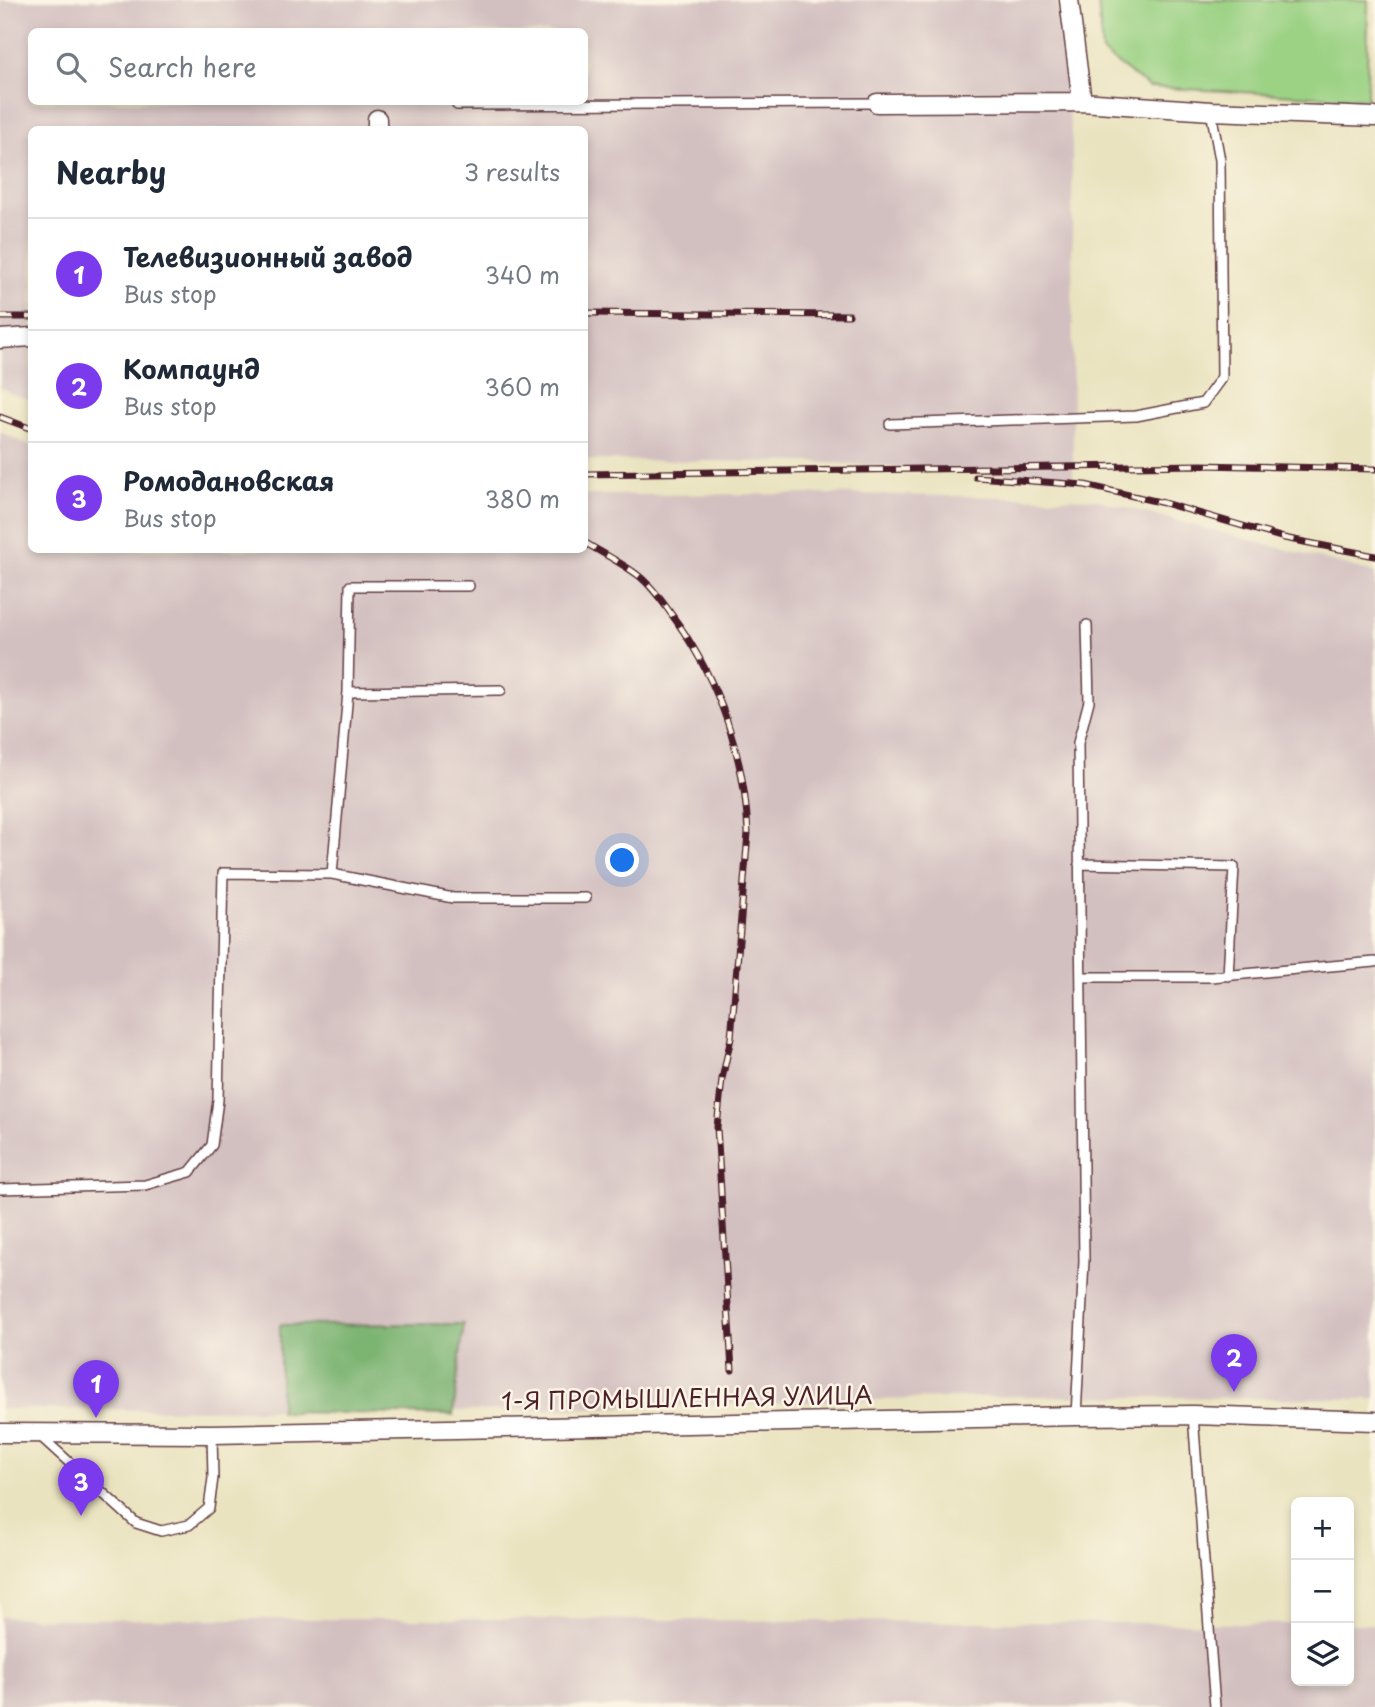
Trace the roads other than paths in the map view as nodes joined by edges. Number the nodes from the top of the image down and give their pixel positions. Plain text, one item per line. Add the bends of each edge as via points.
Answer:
1 (1069, 0) edge
2 (1082, 102) junction
3 (877, 103) joint
4 (588, 104) edge
5 (1211, 111) junction
6 (1375, 117) edge
7 (28, 337) edge
8 (0, 339) edge
9 (890, 424) dead end
10 (469, 586) dead end
11 (1087, 625) dead end
12 (501, 690) dead end
13 (348, 692) junction
14 (1079, 864) junction
15 (332, 874) junction
16 (586, 898) dead end
17 (1375, 962) edge
18 (1228, 976) junction
19 (1081, 977) junction
20 (0, 1189) edge
21 (1193, 1415) junction
22 (1076, 1416) junction
23 (1375, 1421) edge
24 (0, 1433) edge
25 (36, 1433) junction
26 (212, 1434) junction
27 (1215, 1707) edge

1 - 2 street
2 - 3 street
2 - 5 street
3 - 4 lane
5 - 6 street
5 - 9 lane via 1220,160 1222,377 1203,402 1136,416
7 - 8 street
10 - 13 lane via 351,586
11 - 14 lane via 1089,701 1077,743
12 - 13 lane
13 - 15 lane
14 - 18 lane via 1234,867
14 - 19 lane
15 - 16 lane via 453,898
15 - 20 lane via 223,873 218,1100 212,1144 190,1172 145,1185
17 - 18 lane
18 - 19 lane
19 - 22 lane via 1084,1261
21 - 22 street, 1-Я ПРОМЫШЛЕННАЯ УЛИЦА
21 - 23 street, 1-Я ПРОМЫШЛЕННАЯ УЛИЦА
21 - 27 lane
22 - 26 street, 1-Я ПРОМЫШЛЕННАЯ УЛИЦА
24 - 25 street, 1-Я ПРОМЫШЛЕННАЯ УЛИЦА
25 - 26 street, 1-Я ПРОМЫШЛЕННАЯ УЛИЦА
25 - 26 lane via 136,1523 161,1531 189,1525 209,1508

